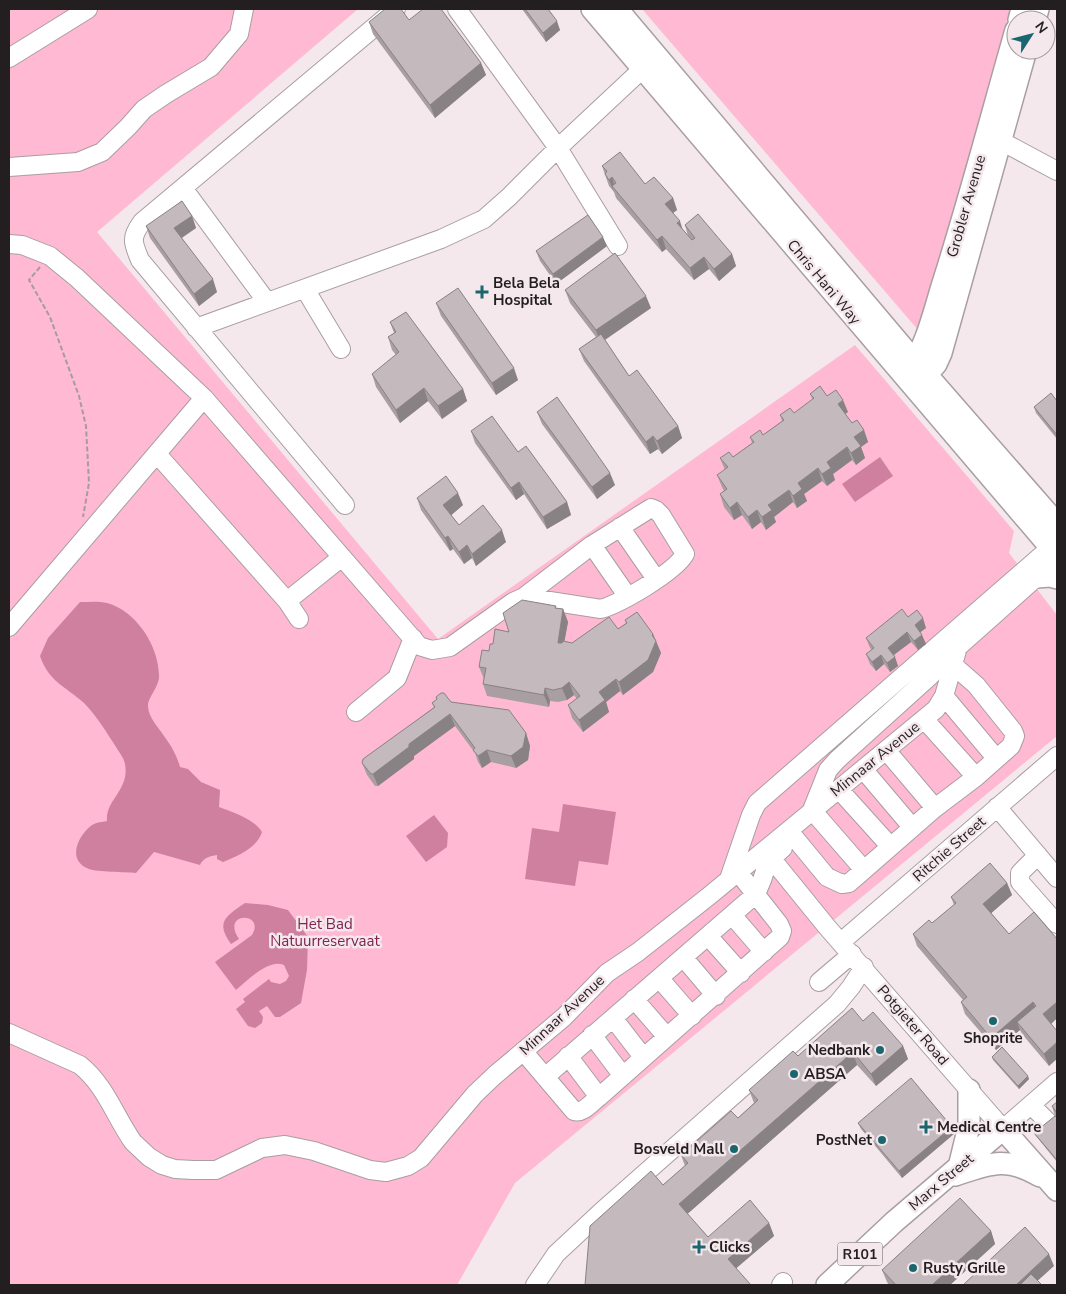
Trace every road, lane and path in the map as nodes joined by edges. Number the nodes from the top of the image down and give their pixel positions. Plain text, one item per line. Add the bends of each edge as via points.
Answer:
1 (88, 9) edge
2 (244, 9) edge
3 (396, 9) edge
4 (457, 9) edge
5 (592, 9) edge
6 (617, 9) edge
7 (9, 58) edge
8 (1010, 60) edge
9 (1022, 60) edge
10 (650, 62) junction
11 (993, 139) junction
12 (558, 148) junction
13 (9, 167) edge
14 (1057, 171) edge
15 (183, 188) junction
16 (9, 244) edge
17 (618, 246) dead end
18 (50, 256) junction
19 (305, 288) junction
20 (267, 302) junction
21 (196, 328) junction
22 (341, 349) dead end
23 (915, 375) junction
24 (204, 398) junction
25 (157, 454) junction
26 (345, 504) dead end
27 (1057, 524) edge
28 (620, 527) junction
29 (85, 540) junction
30 (592, 545) junction
31 (1056, 551) edge
32 (342, 557) junction
33 (1047, 577) edge
34 (656, 578) junction
35 (524, 597) junction
36 (628, 597) junction
37 (287, 601) junction
38 (299, 619) dead end
39 (9, 627) edge
40 (413, 638) junction
41 (955, 656) junction
42 (944, 696) junction
43 (356, 712) dead end
44 (926, 721) junction
45 (891, 756) junction
46 (1057, 756) edge
47 (996, 758) junction
48 (868, 775) junction
49 (976, 777) junction
50 (844, 795) junction
51 (936, 808) junction
52 (997, 808) junction
53 (814, 814) junction
54 (912, 827) junction
55 (794, 837) junction
56 (890, 846) junction
57 (1038, 855) junction
58 (771, 858) junction
59 (864, 870) junction
60 (733, 876) junction
61 (1057, 878) edge
62 (756, 894) junction
63 (732, 915) junction
64 (1057, 924) edge
65 (708, 936) junction
66 (764, 952) junction
67 (852, 954) junction
68 (683, 957) junction
69 (741, 973) junction
70 (658, 978) junction
71 (819, 982) dead end
72 (716, 996) junction
73 (634, 999) junction
74 (692, 1016) junction
75 (613, 1018) junction
76 (9, 1033) edge
77 (592, 1035) junction
78 (667, 1037) junction
79 (524, 1052) junction
80 (568, 1056) junction
81 (643, 1058) junction
82 (623, 1076) junction
83 (545, 1077) junction
84 (1057, 1082) edge
85 (969, 1090) junction
86 (599, 1097) junction
87 (1031, 1104) junction
88 (1050, 1124) edge
89 (1003, 1129) junction
90 (952, 1172) junction
91 (1053, 1185) edge
92 (535, 1285) edge
93 (827, 1285) edge

1 - 7 street
2 - 13 street via 239,34 211,68 144,109 102,152 78,162
3 - 15 street
4 - 12 street
5 - 10 main road, Chris Hani Way
6 - 10 main road, Chris Hani Way
8 - 11 main road, Grobler Avenue
9 - 11 main road, Grobler Avenue
10 - 12 street
10 - 23 main road, Chris Hani Way
11 - 14 street
11 - 23 main road, Grobler Avenue via 952,254
12 - 17 street
12 - 19 street via 484,219 441,239
15 - 20 street
15 - 21 street via 142,222 134,232 134,245 140,260
16 - 18 street via 22,245
18 - 24 street
18 - 29 path via 29,280 50,317 79,396 86,426 89,483 80,533
19 - 20 street
19 - 22 street
20 - 21 street
21 - 26 street
23 - 27 main road, Chris Hani Way
23 - 31 main road, Chris Hani Way
24 - 25 street
24 - 32 street
25 - 29 street
25 - 37 street
28 - 30 street
28 - 34 street
28 - 34 street via 651,508 661,515 685,554
29 - 39 street
30 - 35 street
30 - 36 street
31 - 33 street
31 - 60 street via 757,803
32 - 37 street
32 - 40 street
33 - 41 street
34 - 36 street
35 - 36 street via 601,609 614,606
35 - 40 street via 450,647 432,650 419,646
37 - 38 street
40 - 43 street via 397,678
41 - 42 street, Minnaar Avenue
41 - 47 street via 1013,731 1014,741
41 - 53 street via 828,770
42 - 44 street, Minnaar Avenue
42 - 47 street
44 - 45 street
44 - 49 street
44 - 53 street, Minnaar Avenue
45 - 48 street
45 - 51 street
46 - 52 street, Ritchie Street
47 - 49 street
48 - 50 street
48 - 54 street
49 - 51 street
50 - 53 street
50 - 56 street
51 - 54 street
52 - 57 street
52 - 67 street, Ritchie Street
53 - 55 street
53 - 59 street
53 - 60 street, Minnaar Avenue
54 - 56 street
55 - 58 street
55 - 59 street via 834,881 849,883
56 - 59 street
57 - 61 street
57 - 64 street via 1020,873 1020,882
58 - 62 street
58 - 67 street, Potgieter Road
60 - 62 street
60 - 79 street, Minnaar Avenue via 607,973
62 - 63 street
62 - 66 street via 782,931
63 - 65 street
63 - 66 street
65 - 68 street
65 - 69 street
66 - 69 street
67 - 71 street, Ritchie Street
67 - 85 street, Potgieter Road
67 - 92 street via 851,987 837,1004 600,1212 556,1254
68 - 70 street
68 - 72 street
69 - 72 street
70 - 73 street
70 - 74 street
72 - 74 street
73 - 75 street
73 - 78 street
74 - 78 street
75 - 77 street
75 - 81 street
76 - 79 street, Minnaar Avenue via 80,1064 97,1082 140,1151 162,1165 193,1170 216,1170 262,1148 285,1145 314,1150 370,1170 386,1172 408,1166 421,1158 495,1074
77 - 80 street
77 - 82 street
78 - 81 street
79 - 83 street
80 - 83 street
80 - 86 street
81 - 82 street
82 - 86 street
83 - 86 street via 574,1111 582,1111
84 - 87 street, Marx Street
85 - 89 street, Potgieter Road
85 - 90 main road via 969,1126
87 - 88 street
87 - 89 street, Marx Street
89 - 90 main road, Marx Street / R101
89 - 91 main road, Potgieter Road
90 - 91 main road via 1008,1162 1026,1168
90 - 93 main road, Marx Street / R101

